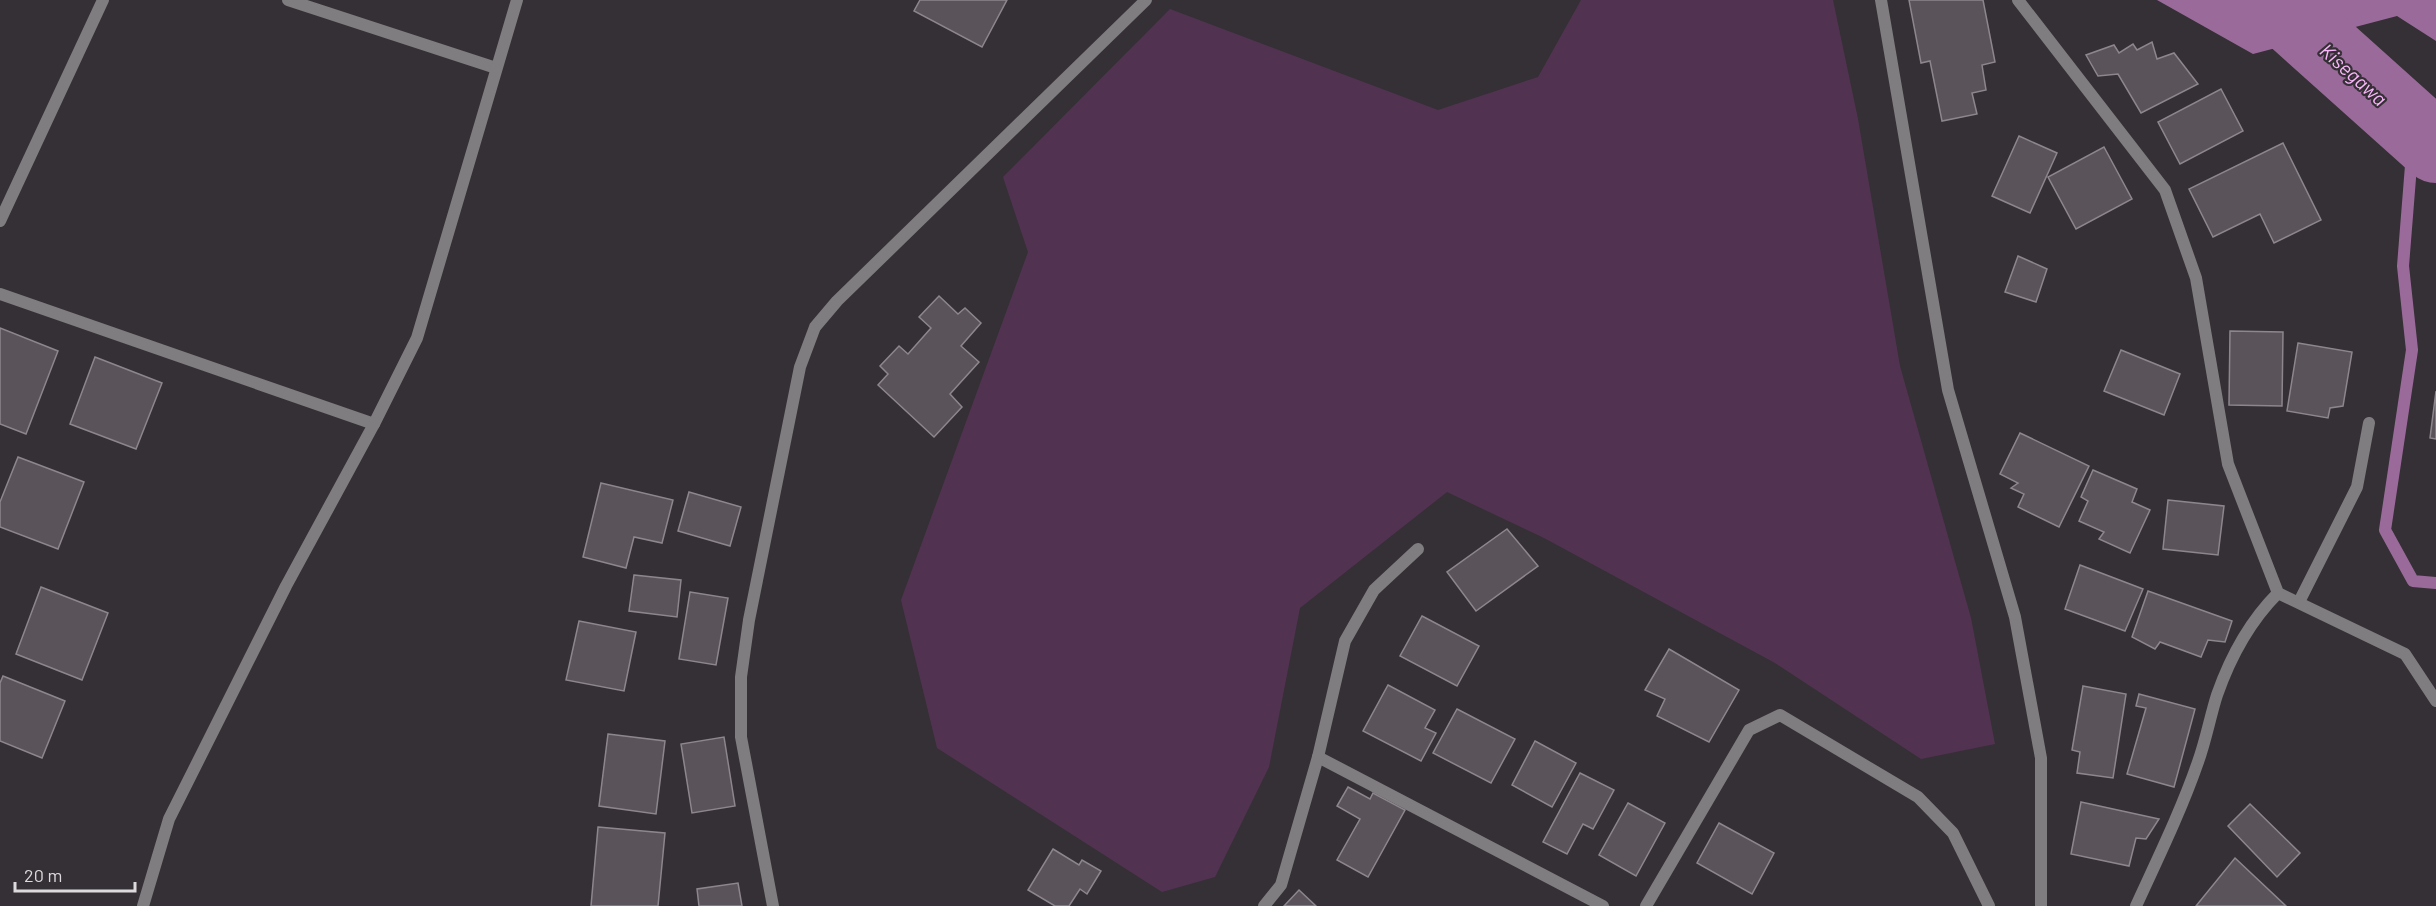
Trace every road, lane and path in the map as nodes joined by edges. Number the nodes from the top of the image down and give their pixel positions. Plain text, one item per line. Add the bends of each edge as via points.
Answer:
1 (103, 0) edge
2 (288, 0) edge
3 (517, 0) edge
4 (1146, 0) edge
5 (1881, 0) edge
6 (2018, 0) edge
7 (496, 68) junction
8 (0, 221) edge
9 (0, 294) edge
10 (2369, 423) dead end
11 (374, 424) junction
12 (1418, 549) dead end
13 (2278, 593) junction
14 (2299, 602) junction
15 (2436, 701) edge
16 (1318, 756) junction
17 (143, 906) edge
18 (773, 906) edge
19 (1264, 906) edge
20 (1603, 906) edge
21 (1646, 906) edge
22 (1989, 906) edge
23 (2041, 906) edge
24 (2136, 906) edge

1 - 8 street
2 - 7 street
3 - 7 street
4 - 18 street via 837,301 815,327 800,367 741,677 741,737
5 - 23 street via 1948,390 2015,617 2041,758
6 - 13 street via 2165,190 2196,278 2228,464
7 - 11 street via 417,338
9 - 11 street
10 - 14 street via 2357,487
11 - 17 street via 286,586 169,819
12 - 16 street via 1374,590 1345,641
13 - 14 street
13 - 24 street via 2259,612 2236,654 2218,695 2180,810
14 - 15 street via 2405,654
16 - 19 street via 1281,885
16 - 20 street
21 - 22 street via 1749,730 1780,715 1918,797 1953,833

